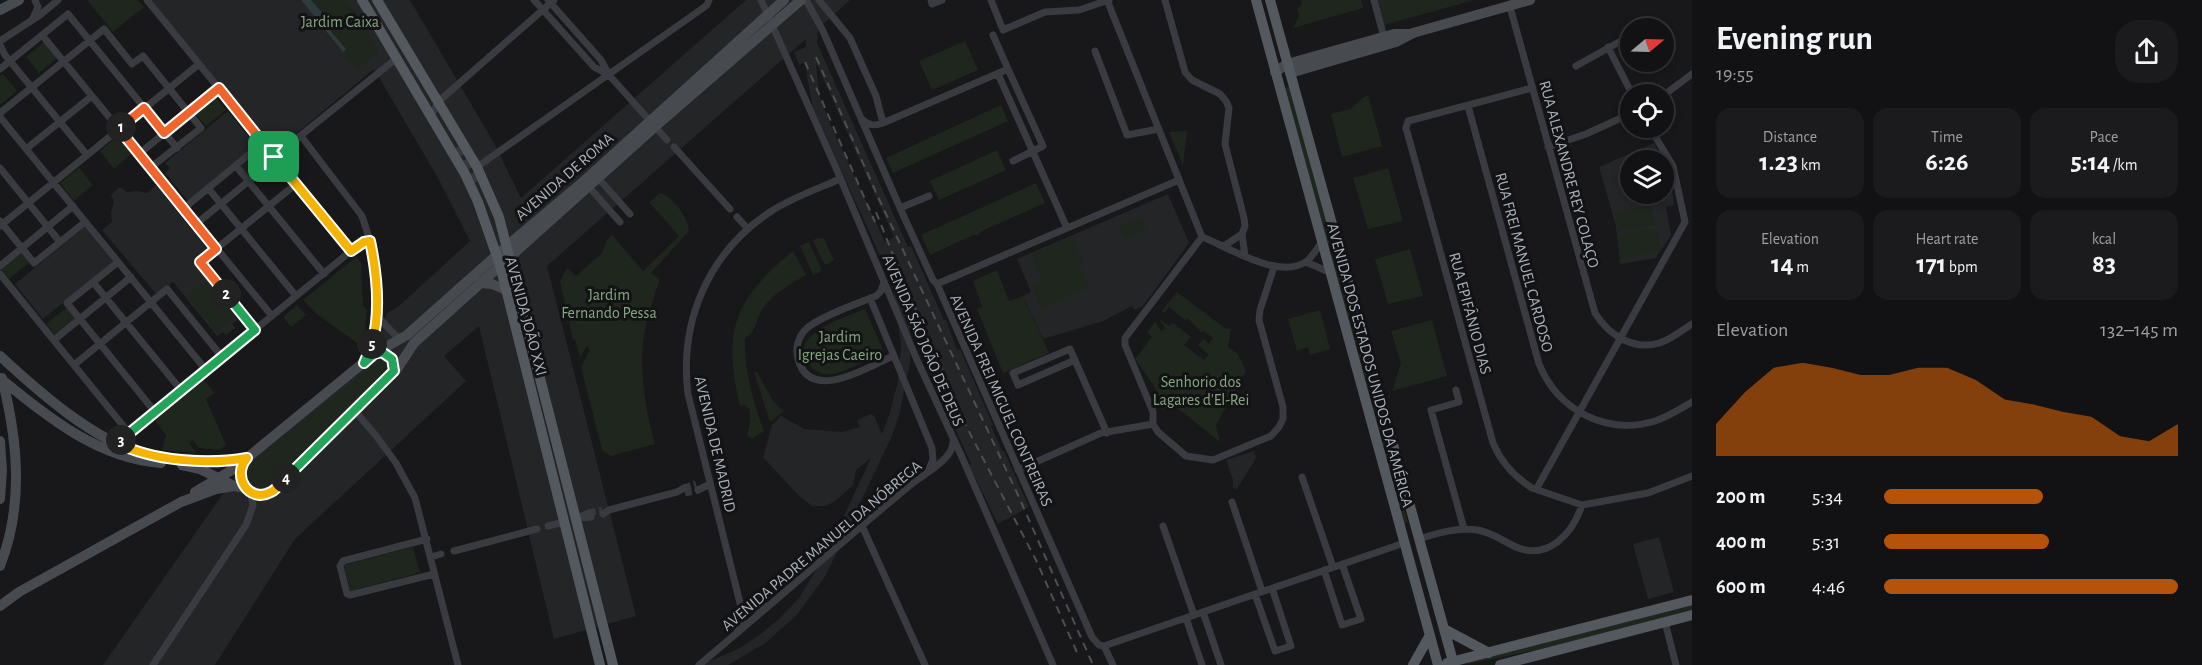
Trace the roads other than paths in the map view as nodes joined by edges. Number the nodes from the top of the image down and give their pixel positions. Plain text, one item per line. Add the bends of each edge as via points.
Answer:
1 (20, 0) edge
2 (35, 0) edge
3 (58, 0) edge
4 (147, 0) edge
5 (362, 0) edge
6 (377, 0) edge
7 (534, 0) edge
8 (698, 0) edge
9 (709, 0) edge
10 (761, 0) edge
11 (784, 0) edge
12 (801, 0) edge
13 (806, 0) edge
14 (819, 0) edge
15 (931, 0) edge
16 (942, 0) edge
17 (992, 0) edge
18 (1108, 0) edge
19 (1165, 0) edge
20 (1256, 0) edge
21 (1270, 0) edge
22 (1374, 0) edge
23 (1530, 0) edge
24 (551, 1) edge
25 (1510, 7) junction
26 (703, 8) junction
27 (0, 10) edge
28 (543, 10) junction
29 (32, 20) junction
30 (770, 20) junction
31 (42, 34) junction
32 (993, 35) dead end
33 (89, 40) junction
34 (1385, 41) junction
35 (1620, 41) edge
36 (0, 43) edge
37 (1608, 47) junction
38 (1095, 51) dead end
39 (397, 58) junction
40 (10, 61) junction
41 (64, 61) junction
42 (199, 64) junction
43 (1576, 66) dead end
44 (0, 69) edge
45 (1008, 69) junction
46 (1289, 69) junction
47 (1275, 72) junction
48 (998, 74) junction
49 (1692, 74) edge
50 (609, 75) junction
51 (1627, 84) edge
52 (32, 88) junction
53 (169, 88) junction
54 (219, 88) junction
55 (1532, 88) junction
56 (1674, 88) edge
57 (92, 96) junction
58 (438, 102) junction
59 (1468, 106) junction
60 (144, 108) junction
61 (189, 113) junction
62 (0, 115) edge
63 (431, 116) junction
64 (862, 118) junction
65 (1620, 119) edge
66 (60, 122) junction
67 (653, 123) junction
68 (879, 124) junction
69 (119, 129) junction
70 (1159, 129) junction
71 (164, 133) junction
72 (301, 136) junction
73 (1656, 138) edge
74 (667, 140) dead end
75 (872, 141) junction
76 (264, 143) junction
77 (674, 147) dead end
78 (1548, 147) junction
79 (177, 148) junction
80 (26, 149) junction
81 (1033, 151) junction
82 (139, 154) junction
83 (87, 155) junction
84 (275, 158) junction
85 (1013, 161) dead end
86 (236, 166) junction
87 (477, 167) junction
88 (0, 168) edge
89 (150, 168) junction
90 (465, 174) junction
91 (598, 178) junction
92 (840, 179) junction
93 (1179, 180) junction
94 (249, 181) junction
95 (54, 183) junction
96 (296, 184) junction
97 (586, 184) junction
98 (208, 188) junction
99 (928, 196) dead end
100 (28, 203) junction
101 (221, 204) junction
102 (73, 206) junction
103 (269, 206) junction
104 (900, 208) junction
105 (1692, 208) edge
106 (183, 209) junction
107 (730, 209) dead end
108 (1683, 210) junction
109 (630, 214) dead end
110 (737, 217) dead end
111 (85, 222) junction
112 (620, 222) dead end
113 (1689, 222) edge
114 (1, 224) edge
115 (196, 224) junction
116 (48, 227) junction
117 (1067, 228) junction
118 (241, 229) junction
119 (748, 229) junction
120 (1242, 234) junction
121 (1202, 237) junction
122 (370, 241) junction
123 (60, 242) junction
124 (1321, 243) junction
125 (1224, 246) junction
126 (22, 248) junction
127 (216, 249) junction
128 (351, 251) junction
129 (508, 251) junction
130 (1245, 256) junction
131 (498, 261) junction
132 (118, 262) junction
133 (1306, 262) junction
134 (0, 266) edge
135 (1274, 267) junction
136 (1329, 272) junction
137 (0, 274) edge
138 (324, 274) junction
139 (130, 278) junction
140 (884, 279) junction
141 (93, 282) junction
142 (480, 283) junction
143 (937, 284) junction
144 (506, 290) junction
145 (296, 296) junction
146 (873, 297) junction
147 (106, 298) junction
148 (151, 302) junction
149 (892, 302) junction
150 (376, 315) junction
151 (272, 316) junction
152 (80, 319) junction
153 (126, 322) junction
154 (1692, 324) edge
155 (255, 330) junction
156 (401, 339) junction
157 (1620, 339) junction
158 (54, 340) junction
159 (100, 344) junction
160 (374, 354) junction
161 (893, 356) junction
162 (0, 357) edge
163 (222, 357) junction
164 (1075, 360) junction
165 (364, 363) junction
166 (74, 365) junction
167 (206, 370) junction
168 (392, 374) junction
169 (1, 376) edge
170 (181, 390) junction
171 (1456, 390) dead end
172 (1692, 402) edge
173 (355, 411) junction
174 (155, 412) junction
175 (1579, 412) junction
176 (1154, 424) junction
177 (129, 433) junction
178 (1107, 433) junction
179 (0, 441) edge
180 (954, 442) junction
181 (117, 443) junction
182 (932, 448) junction
183 (949, 453) junction
184 (247, 458) junction
185 (1018, 470) junction
186 (927, 472) junction
187 (1692, 476) edge
188 (1302, 477) dead end
189 (218, 478) junction
190 (234, 486) junction
191 (1536, 488) junction
192 (248, 489) junction
193 (682, 491) tunnel mouth
194 (0, 500) edge
195 (182, 502) junction
196 (1232, 502) dead end
197 (1582, 505) junction
198 (605, 511) tunnel mouth
199 (590, 515) tunnel mouth
200 (573, 519) junction
201 (548, 526) dead end
202 (862, 526) junction
203 (1164, 526) dead end
204 (537, 529) dead end
205 (1464, 529) junction
206 (427, 539) junction
207 (1419, 539) junction
208 (1404, 543) junction
209 (454, 551) dead end
210 (441, 554) dead end
211 (430, 557) junction
212 (1342, 564) junction
213 (0, 566) edge
214 (1333, 567) junction
215 (1324, 570) junction
216 (434, 574) junction
217 (1272, 588) junction
218 (19, 592) junction
219 (1259, 593) junction
220 (0, 599) edge
221 (1692, 600) edge
222 (771, 603) junction
223 (0, 606) edge
224 (741, 606) junction
225 (1203, 612) junction
226 (1194, 615) junction
227 (1692, 615) edge
228 (1186, 618) junction
229 (1665, 622) junction
230 (1444, 629) junction
231 (736, 634) junction
232 (1430, 635) junction
233 (1104, 646) junction
234 (1489, 653) junction
235 (1454, 663) edge
236 (153, 665) edge
237 (458, 665) edge
238 (600, 665) edge
239 (613, 665) edge
240 (699, 665) edge
241 (925, 665) edge
242 (1053, 665) edge
243 (1113, 665) edge
244 (1202, 665) edge
245 (1221, 665) edge
246 (1413, 665) edge
247 (1439, 665) edge
248 (1500, 665) edge
249 (1676, 665) edge

1 - 27 main road
2 - 29 street via 38,7
3 - 29 street
4 - 42 street
5 - 39 main road, AVENIDA JOÃO XXI
6 - 58 main road, AVENIDA JOÃO XXI
7 - 28 street
8 - 26 street
9 - 26 street
10 - 30 street, AVENIDA SÃO JOÃO DE DEUS
11 - 30 main road, AVENIDA DE ROMA
12 - 30 main road, AVENIDA DE ROMA
13 - 64 street, AVENIDA FREI MIGUEL CONTREIRAS via 824,30
14 - 68 street via 850,38 876,96
15 - 16 street via 932,4
17 - 18 street via 1003,30 1045,12 1079,10
18 - 70 street
19 - 120 street via 1185,72 1191,80 1220,94 1228,108 1225,144 1244,218
20 - 47 main road, AVENIDA DOS ESTADOS UNIDOS DA AMÉRICA
21 - 46 main road, AVENIDA DOS ESTADOS UNIDOS DA AMÉRICA
22 - 34 street
23 - 25 main road
24 - 28 street
24 - 50 street
25 - 34 main road
25 - 55 street, RUA ALEXANDRE REY COLAÇO
26 - 50 street
28 - 50 street via 594,67
28 - 58 street
29 - 36 street
30 - 67 main road, AVENIDA DE ROMA
30 - 92 street, AVENIDA SÃO JOÃO DE DEUS
31 - 33 street via 68,14
31 - 40 street
31 - 41 street
32 - 45 street
33 - 41 street
33 - 53 street via 104,29 132,64 143,56
33 - 60 street
34 - 46 main road
35 - 37 street
36 - 40 street
37 - 43 street
37 - 51 street
38 - 70 street via 1127,135
39 - 63 main road, AVENIDA JOÃO XXI
39 - 72 street
40 - 44 street
40 - 52 street
41 - 52 street
41 - 57 street
42 - 53 street
42 - 54 street
45 - 48 street
45 - 81 street via 1043,146
46 - 47 main road
46 - 207 main road, AVENIDA DOS ESTADOS UNIDOS DA AMÉRICA
47 - 124 main road, AVENIDA DOS ESTADOS UNIDOS DA AMÉRICA
48 - 68 street
48 - 81 street
49 - 56 street
50 - 67 street
50 - 87 street
52 - 62 street
52 - 66 street
53 - 60 street
53 - 61 street
54 - 61 street
54 - 76 street
55 - 59 street
55 - 78 street, RUA ALEXANDRE REY COLAÇO
57 - 66 street
57 - 69 street
58 - 63 street
58 - 87 main road, AVENIDA JOÃO XXI
59 - 175 street, RUA FREI MANUEL CARDOSO via 1539,364 1553,390
59 - 191 street, RUA EPIFÂNIO DIAS via 1408,121 1406,128 1493,443 1511,472
60 - 69 street
60 - 71 street
61 - 71 street
61 - 79 street via 201,128
62 - 80 street
63 - 90 main road, AVENIDA JOÃO XXI
64 - 68 street via 868,124
64 - 75 street, AVENIDA FREI MIGUEL CONTREIRAS
65 - 78 street
66 - 80 street
66 - 83 street
67 - 74 street
67 - 91 main road, AVENIDA DE ROMA
67 - 97 main road, AVENIDA DE ROMA
68 - 75 street via 872,131
69 - 82 street
69 - 83 street
70 - 93 street
71 - 79 street
71 - 82 street
72 - 84 street
72 - 122 street via 362,216
73 - 108 street via 1673,166
75 - 104 street, AVENIDA FREI MIGUEL CONTREIRAS
76 - 84 street
76 - 86 street
77 - 107 street
78 - 157 street, RUA ALEXANDRE REY COLAÇO via 1594,313 1603,327
79 - 89 street
80 - 95 street
81 - 85 street
81 - 117 street
82 - 89 street
83 - 95 street
84 - 94 street
84 - 96 street
86 - 94 street
86 - 98 street
87 - 90 main road
87 - 129 main road, AVENIDA JOÃO XXI via 499,217
88 - 100 street
89 - 106 street
90 - 131 main road, AVENIDA JOÃO XXI
91 - 97 main road, AVENIDA DE ROMA
91 - 109 street, AVENIDA DE ROMA
92 - 119 street, AVENIDA DE MADRID via 785,204
92 - 140 street, AVENIDA SÃO JOÃO DE DEUS
93 - 117 street
93 - 121 street
94 - 101 street
94 - 103 street
95 - 100 street
95 - 102 street
96 - 103 street
96 - 128 street
97 - 112 street, AVENIDA DE ROMA
97 - 129 main road, AVENIDA DE ROMA
98 - 101 street
98 - 106 street
99 - 104 street
100 - 114 street
100 - 116 street
101 - 115 street
101 - 118 street
102 - 111 street
102 - 116 street
103 - 118 street
103 - 138 street
104 - 143 street, AVENIDA FREI MIGUEL CONTREIRAS
105 - 108 street
106 - 115 street
108 - 113 street
110 - 119 street
111 - 123 street
111 - 132 street
113 - 157 street
114 - 126 street
115 - 127 street
116 - 123 street
116 - 126 street
117 - 143 street
118 - 127 street
118 - 145 street
119 - 224 street, AVENIDA DE MADRID via 709,277 694,309 686,366 702,486
120 - 125 street
120 - 130 street
121 - 125 street
121 - 176 street via 1125,338
122 - 128 street
122 - 150 street
123 - 126 street via 34,263
124 - 133 street
124 - 136 main road, AVENIDA DOS ESTADOS UNIDOS DA AMÉRICA
125 - 130 street
126 - 134 street
127 - 151 street
127 - 155 street via 200,262
128 - 138 street
129 - 131 main road, AVENIDA DE ROMA
129 - 200 main road, AVENIDA JOÃO XXI
130 - 135 street
131 - 142 main road, AVENIDA DE ROMA
131 - 144 main road, AVENIDA JOÃO XXI
131 - 156 main road, AVENIDA DE ROMA
132 - 139 street
132 - 141 street
133 - 135 street
133 - 136 street
135 - 176 street via 1259,320 1283,407 1279,427 1271,436 1213,460 1186,456
136 - 208 main road, AVENIDA DOS ESTADOS UNIDOS DA AMÉRICA
137 - 158 street
138 - 145 street
139 - 147 street
139 - 148 street
140 - 146 street via 881,291
140 - 149 street, AVENIDA SÃO JOÃO DE DEUS
141 - 147 street
141 - 152 street via 67,303
142 - 144 main road
142 - 168 main road, AVENIDA DE ROMA via 414,343
143 - 185 street, AVENIDA FREI MIGUEL CONTREIRAS
144 - 200 main road, AVENIDA JOÃO XXI
145 - 151 street
146 - 149 street via 885,296
146 - 161 street, AVENIDA SÃO JOÃO DE DEUS
146 - 161 street via 807,328 797,344 799,363 812,378 831,382
147 - 152 street
147 - 153 street
148 - 153 street
148 - 163 street via 167,289
148 - 167 street
149 - 180 street, AVENIDA SÃO JOÃO DE DEUS
150 - 156 street
150 - 165 street
151 - 155 street
152 - 158 street
152 - 159 street
153 - 159 street
153 - 170 street
154 - 157 street via 1659,343 1646,345
155 - 163 street
156 - 160 main road, AVENIDA DE ROMA
157 - 175 street
158 - 166 street
159 - 166 street
159 - 174 street
160 - 165 main road, AVENIDA DE ROMA
160 - 168 main road via 382,352 390,357
161 - 182 street, AVENIDA SÃO JOÃO DE DEUS
162 - 181 main road via 54,403
163 - 167 street
164 - 164 street via 1070,349 1013,373 1018,385
164 - 178 street
165 - 184 main road, AVENIDA DE ROMA
166 - 177 street
167 - 170 street
168 - 173 main road, AVENIDA DE ROMA
169 - 189 main road via 65,428 107,452 137,461 193,466
169 - 213 main road via 14,436 17,491 9,544
170 - 174 street
171 - 205 street via 1459,402 1431,410
172 - 175 street via 1665,417 1639,424 1611,423
173 - 192 main road, AVENIDA DE ROMA via 275,489 262,494
173 - 206 street via 381,442 410,488
174 - 177 street
175 - 191 street
176 - 178 street
177 - 181 street
178 - 185 street
179 - 194 main road
180 - 183 street, AVENIDA PADRE MANUEL DA NÓBREGA
180 - 242 street, AVENIDA SÃO JOÃO DE DEUS
181 - 184 main road via 158,456 223,461
182 - 183 street, AVENIDA SÃO JOÃO DE DEUS via 939,454
182 - 186 street via 933,460
183 - 186 street, AVENIDA PADRE MANUEL DA NÓBREGA
184 - 189 main road, AVENIDA DE ROMA
184 - 192 main road via 240,472
185 - 233 street, AVENIDA FREI MIGUEL CONTREIRAS via 1094,640
186 - 202 street, AVENIDA PADRE MANUEL DA NÓBREGA
187 - 197 street via 1648,493
188 - 214 street
189 - 190 main road
189 - 195 main road, AVENIDA DE ROMA
190 - 192 main road, AVENIDA DE ROMA
190 - 195 main road
191 - 197 street, RUA EPIFÂNIO DIAS
192 - 236 street via 253,506 246,525
193 - 198 street
195 - 218 main road
196 - 219 street
197 - 205 street via 1567,534 1543,549 1517,547 1491,533
199 - 200 street
200 - 201 street
200 - 238 main road, AVENIDA JOÃO XXI
200 - 239 main road, AVENIDA JOÃO XXI
202 - 222 street, AVENIDA PADRE MANUEL DA NÓBREGA
202 - 241 street
203 - 226 street
204 - 209 street
205 - 207 street
206 - 211 street
206 - 216 street via 343,561 340,566 350,595
207 - 208 main road
207 - 230 main road, AVENIDA DOS ESTADOS UNIDOS DA AMÉRICA
208 - 212 street
208 - 232 main road, AVENIDA DOS ESTADOS UNIDOS DA AMÉRICA
210 - 211 street
211 - 216 street
212 - 214 street
212 - 215 street via 1361,619 1342,625
214 - 215 street
215 - 217 street
216 - 237 street
217 - 219 street
217 - 219 street via 1292,646 1275,651
218 - 220 main road
218 - 223 main road
219 - 225 street
221 - 234 main road
222 - 224 street via 754,609
222 - 231 street, AVENIDA PADRE MANUEL DA NÓBREGA
224 - 231 street, AVENIDA DE MADRID via 742,622
225 - 226 street
225 - 245 street
226 - 228 street
227 - 229 main road
228 - 233 street
228 - 244 street
229 - 248 main road
229 - 249 street
230 - 234 main road
230 - 235 main road, AVENIDA DOS ESTADOS UNIDOS DA AMÉRICA
231 - 240 street, AVENIDA PADRE MANUEL DA NÓBREGA
232 - 246 main road
232 - 247 main road, AVENIDA DOS ESTADOS UNIDOS DA AMÉRICA
233 - 243 street, AVENIDA FREI MIGUEL CONTREIRAS
234 - 235 main road
235 - 247 main road

